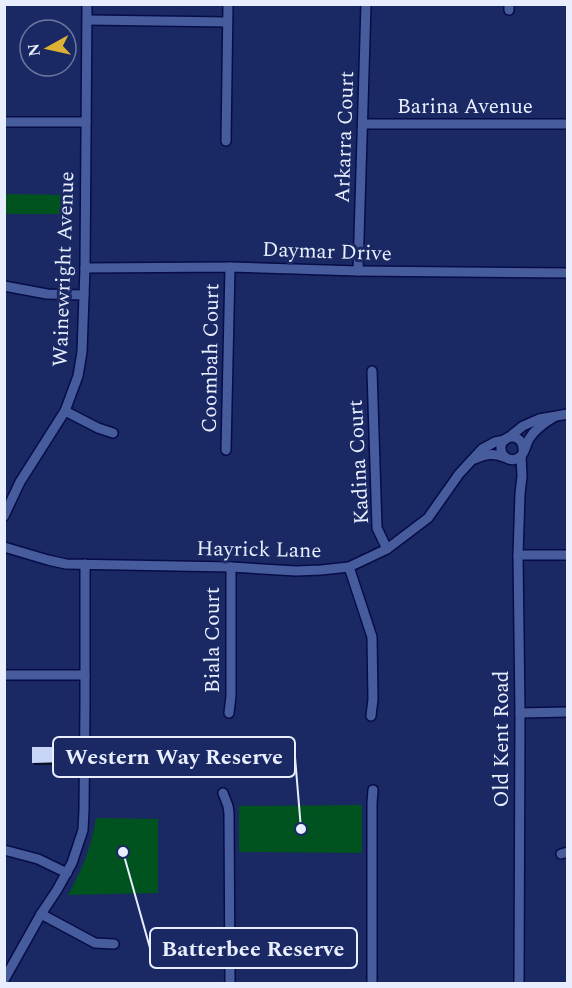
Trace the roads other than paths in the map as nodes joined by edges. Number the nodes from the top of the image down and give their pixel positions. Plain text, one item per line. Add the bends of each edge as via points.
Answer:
1 (87, 4) edge
2 (228, 4) edge
3 (366, 4) edge
4 (88, 20) junction
5 (227, 22) junction
6 (4, 122) edge
7 (86, 122) junction
8 (363, 124) junction
9 (567, 124) edge
10 (226, 141) dead end
11 (230, 267) junction
12 (86, 268) junction
13 (358, 271) junction
14 (567, 273) edge
15 (4, 286) edge
16 (84, 295) junction
17 (372, 371) dead end
18 (65, 411) junction
19 (567, 414) edge
20 (554, 417) junction
21 (113, 433) dead end
22 (506, 439) junction
23 (226, 450) dead end
24 (523, 454) junction
25 (506, 458) junction
26 (472, 460) junction
27 (520, 494) junction
28 (4, 516) edge
29 (4, 547) edge
30 (387, 549) junction
31 (518, 555) junction
32 (567, 555) edge
33 (85, 564) junction
34 (231, 567) junction
35 (349, 567) junction
36 (4, 675) edge
37 (85, 675) junction
38 (567, 712) edge
39 (229, 713) dead end
40 (520, 713) junction
41 (371, 716) dead end
42 (373, 790) dead end
43 (223, 793) dead end
44 (4, 850) edge
45 (67, 873) junction
46 (41, 914) junction
47 (114, 944) dead end
48 (4, 980) edge
49 (230, 984) edge
50 (372, 984) edge
51 (519, 984) edge

1 - 4 street, Wainewright Avenue
2 - 5 street
3 - 8 street, Arkarra Court
4 - 5 street
4 - 7 street, Wainewright Avenue
5 - 10 street
6 - 7 street
7 - 12 street, Wainewright Avenue
8 - 9 street, Barina Avenue
8 - 13 street, Arkarra Court
11 - 12 street, Daymar Drive
11 - 13 street, Daymar Drive
11 - 23 street, Coombah Court
12 - 16 street, Wainewright Avenue
13 - 14 street, Daymar Drive
15 - 16 street via 47,294
16 - 18 street, Wainewright Avenue via 82,352
17 - 30 street, Kadina Court via 377,528
18 - 21 street
18 - 28 street, Wainewright Avenue via 20,482
19 - 20 street, Hayrick Lane
20 - 22 street, Hayrick Lane via 523,426
20 - 24 street, Hayrick Lane via 540,425
22 - 24 street via 515,437 522,441
22 - 25 street via 501,450
22 - 26 street, Hayrick Lane via 482,449
24 - 25 street via 515,460
24 - 27 street, Old Kent Road
25 - 26 street via 494,454
25 - 27 street, Old Kent Road via 513,465
26 - 30 street, Hayrick Lane via 428,518
27 - 31 street, Old Kent Road
29 - 33 street, Hayrick Lane via 66,564
30 - 35 street, Hayrick Lane
31 - 32 street
31 - 40 street, Old Kent Road
33 - 34 street, Hayrick Lane
33 - 37 street
34 - 35 street, Hayrick Lane via 296,571
34 - 39 street, Biala Court
35 - 41 street via 372,637
36 - 37 street
37 - 45 street via 83,830
38 - 40 street
40 - 51 street, Old Kent Road
42 - 50 street
43 - 49 street via 229,813
44 - 45 street via 38,859
45 - 46 street
46 - 47 street via 95,943
46 - 48 street

